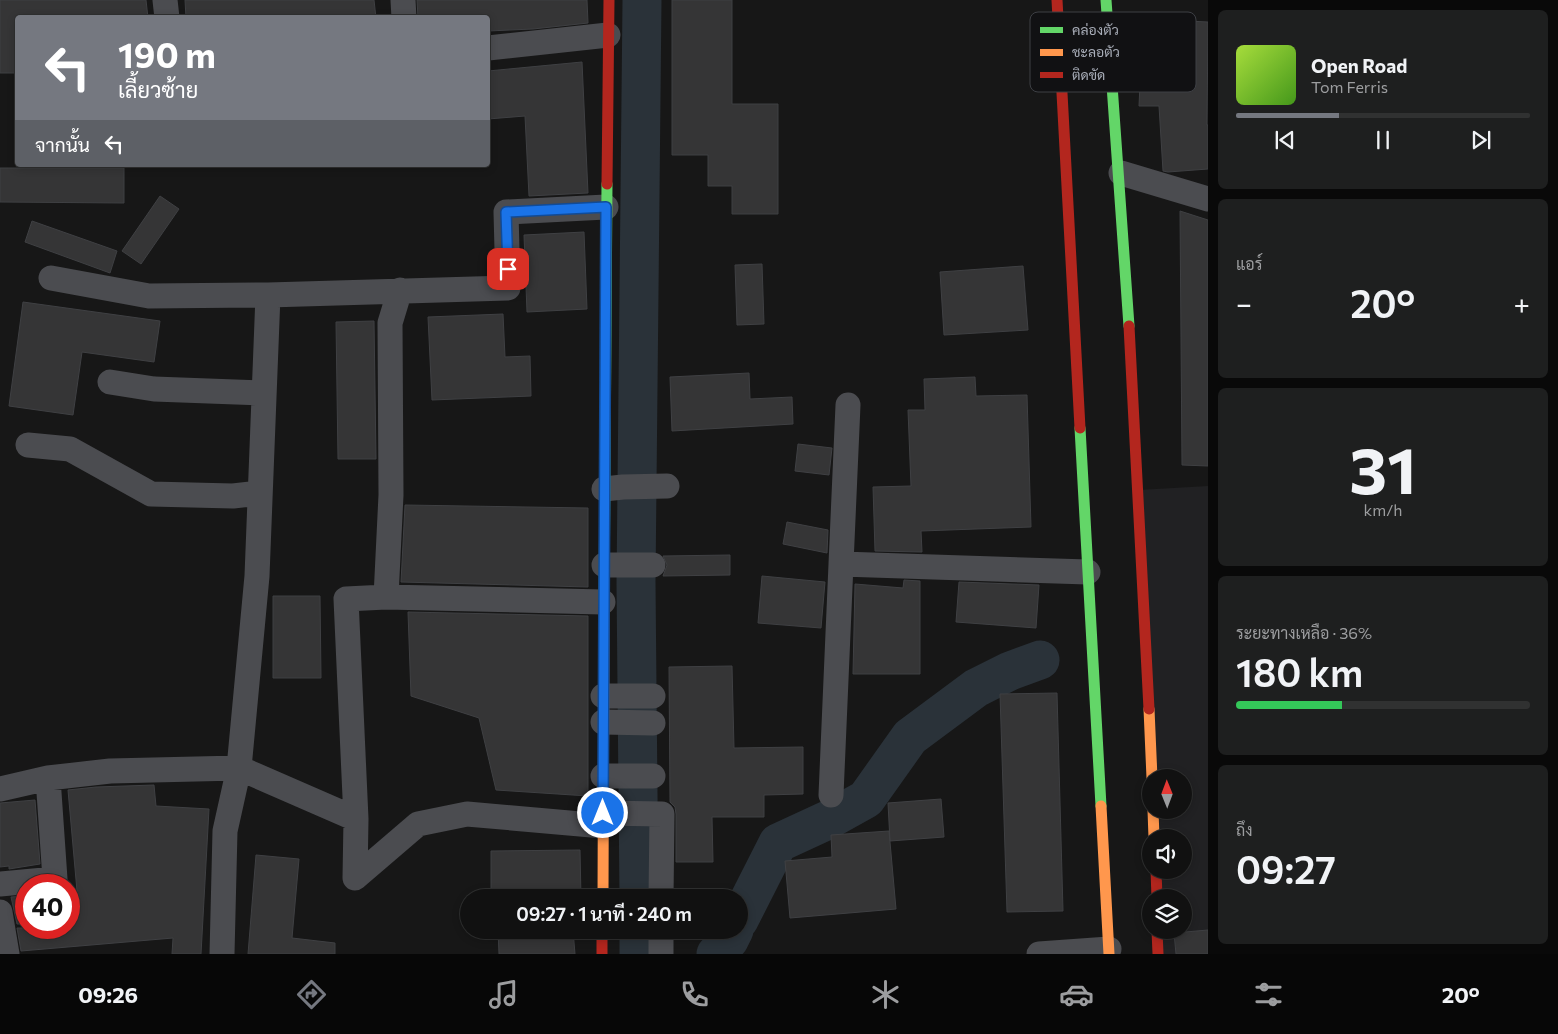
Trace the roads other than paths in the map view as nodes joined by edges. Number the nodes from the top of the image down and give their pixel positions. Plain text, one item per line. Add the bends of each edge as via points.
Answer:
1 (165, 0) edge
2 (403, 0) edge
3 (608, 0) edge
4 (166, 15) edge
5 (404, 15) edge
6 (608, 36) junction
7 (490, 48) edge
8 (1062, 92) edge
9 (1113, 92) edge
10 (1120, 173) junction
11 (1208, 199) edge
12 (606, 207) junction
13 (51, 278) dead end
14 (400, 290) junction
15 (268, 295) junction
16 (110, 382) dead end
17 (263, 393) junction
18 (848, 405) dead end
19 (28, 445) dead end
20 (667, 486) dead end
21 (613, 488) junction
22 (260, 493) junction
23 (841, 564) junction
24 (604, 565) junction
25 (653, 565) dead end
26 (1088, 572) junction
27 (386, 596) junction
28 (604, 602) junction
29 (604, 696) junction
30 (654, 696) dead end
31 (604, 722) junction
32 (653, 723) dead end
33 (239, 768) junction
34 (1152, 769) edge
35 (604, 776) junction
36 (654, 776) dead end
37 (48, 778) junction
38 (0, 790) edge
39 (831, 795) dead end
40 (604, 817) junction
41 (356, 819) junction
42 (0, 884) edge
43 (602, 889) edge
44 (661, 889) edge
45 (0, 912) edge
46 (602, 939) edge
47 (661, 939) edge
48 (1157, 939) edge
49 (1109, 951) edge
50 (7, 954) edge
51 (222, 954) edge
52 (602, 954) edge
53 (661, 954) edge
54 (1039, 954) edge
55 (1158, 954) edge

1 - 4 street
2 - 5 street
3 - 6 main road
6 - 7 street
6 - 12 main road
8 - 26 main road
9 - 10 main road
10 - 11 street
10 - 34 main road via 1141,512
12 - 14 street via 506,212 508,288
12 - 21 main road
13 - 15 street via 149,296
14 - 15 street
14 - 27 street via 390,323 391,496
15 - 17 street
16 - 17 street via 154,389
17 - 22 street
18 - 23 street
19 - 22 street via 70,449 151,494 233,496
20 - 21 street
21 - 24 main road
22 - 33 street via 258,576
23 - 26 street
23 - 39 street
24 - 25 street
24 - 28 main road
26 - 49 main road
27 - 28 street
27 - 41 street via 346,599
28 - 29 main road
29 - 30 street
29 - 31 main road
31 - 32 street
31 - 35 main road
33 - 37 street via 110,771
33 - 41 street
33 - 51 street via 225,831
35 - 36 street
35 - 40 main road
37 - 38 street
37 - 42 street via 55,879
40 - 41 street via 467,814 418,824 355,878
40 - 43 main road
40 - 44 street via 662,814
45 - 50 street
46 - 52 main road
47 - 53 street
48 - 55 main road
49 - 54 street

